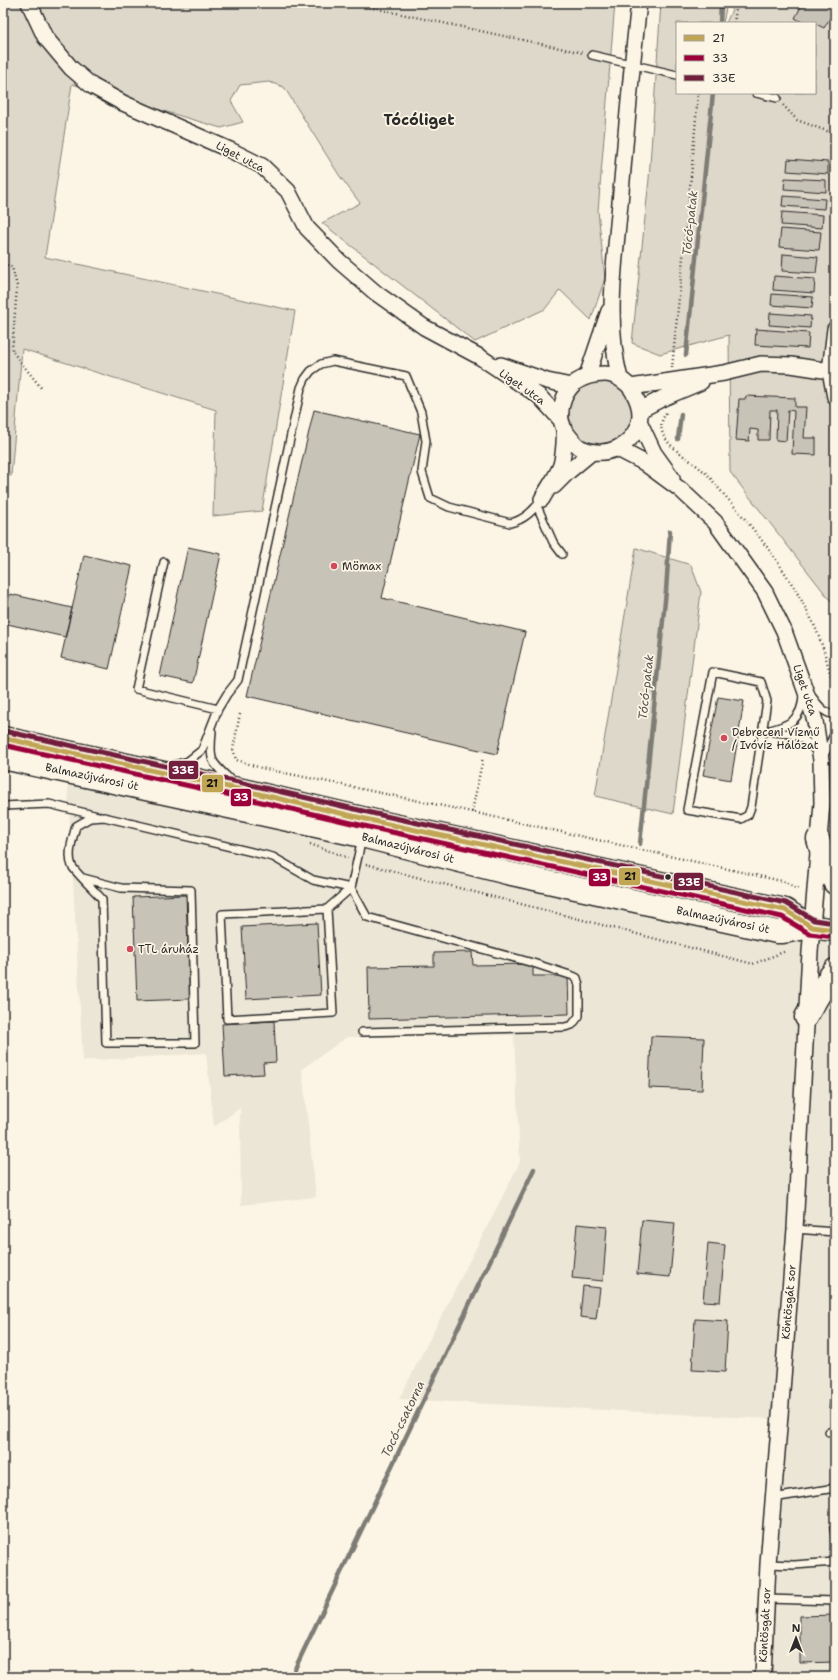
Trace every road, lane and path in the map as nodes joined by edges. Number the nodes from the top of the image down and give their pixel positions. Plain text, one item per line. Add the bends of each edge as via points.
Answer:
1 (29, 3) edge
2 (350, 3) edge
3 (639, 3) edge
4 (737, 3) edge
5 (734, 22) edge
6 (592, 55) joint
7 (632, 65) junction
8 (676, 75) edge
9 (698, 94) edge
10 (760, 94) edge
11 (777, 98) joint
12 (835, 134) edge
13 (3, 264) edge
14 (611, 304) junction
15 (835, 329) edge
16 (480, 357) junction
17 (830, 371) junction
18 (671, 372) dead end
19 (724, 373) junction
20 (587, 376) junction
21 (625, 383) junction
22 (571, 386) junction
23 (42, 389) dead end
24 (835, 397) edge
25 (668, 411) dead end
26 (640, 415) junction
27 (563, 425) junction
28 (618, 449) junction
29 (592, 452) junction
30 (680, 490) junction
31 (539, 502) junction
32 (562, 554) dead end
33 (164, 562) dead end
34 (803, 685) junction
35 (835, 691) edge
36 (218, 709) junction
37 (240, 714) dead end
38 (835, 716) edge
39 (213, 724) junction
40 (762, 732) junction
41 (835, 733) edge
42 (3, 738) edge
43 (483, 757) dead end
44 (3, 758) edge
45 (821, 760) junction
46 (155, 771) junction
47 (242, 790) junction
48 (3, 806) edge
49 (472, 812) junction
50 (104, 817) junction
51 (362, 836) junction
52 (818, 840) junction
53 (306, 843) dead end
54 (358, 862) junction
55 (83, 878) junction
56 (786, 882) dead end
57 (835, 883) edge
58 (351, 888) junction
59 (327, 909) junction
60 (812, 927) junction
61 (835, 930) edge
62 (810, 952) junction
63 (835, 970) edge
64 (806, 1017) junction
65 (362, 1032) dead end
66 (795, 1229) junction
67 (835, 1232) edge
68 (835, 1488) edge
69 (773, 1498) junction
70 (835, 1562) edge
71 (768, 1564) junction
72 (767, 1599) junction
73 (835, 1601) edge
74 (763, 1677) edge

1 - 16 street, Liget utca via 44,37 71,68 92,86 123,103 262,166 288,191 307,228 376,293 424,327
2 - 6 path
3 - 7 street
4 - 5 path
6 - 7 lane
7 - 8 lane
7 - 14 street
9 - 18 path
10 - 11 lane
11 - 12 path via 797,120
13 - 23 path via 12,267 17,286 12,351
14 - 20 street
14 - 21 street via 615,359
15 - 17 street
16 - 22 street, Liget utca
16 - 27 street, Liget utca via 539,396
17 - 19 street via 791,365 761,364
17 - 24 street
19 - 21 street
19 - 26 street via 663,398
20 - 21 street via 608,374
20 - 22 street
21 - 26 street via 637,399
22 - 27 street via 561,409
25 - 35 path via 663,418 662,433 670,445 703,470 781,564 816,628
26 - 28 street via 636,432
26 - 30 street, Liget utca via 654,453
27 - 29 street via 580,447
27 - 31 street via 561,464
28 - 29 street via 606,453
28 - 30 street, Liget utca via 643,462
29 - 31 street
30 - 34 street, Liget utca via 715,522 765,592 784,631
31 - 32 lane via 553,542
31 - 36 lane via 526,517 510,523 449,507 430,498 422,472 426,441 420,412 406,376 333,361 321,364 305,379 301,388 238,680
33 - 36 lane via 136,689
34 - 38 lane via 821,708
34 - 40 lane via 802,704 797,717 785,726
34 - 45 street, Liget utca via 815,721
36 - 39 lane
37 - 49 path via 233,749 236,760 261,768
39 - 46 lane via 202,750 188,761
39 - 47 lane via 210,753 213,763
40 - 40 lane via 748,815 741,819 687,810 713,672 761,682 767,701
40 - 45 lane via 795,735 807,741
41 - 45 lane
42 - 46 main road, Balmazújvárosi út
43 - 49 path
44 - 51 main road, Balmazújvárosi út
45 - 52 street, Liget utca via 822,803
46 - 47 main road, Balmazújvárosi út
47 - 60 main road, Balmazújvárosi út via 785,910
48 - 50 lane via 49,804
49 - 56 path
50 - 55 lane via 90,818 76,826 70,844 72,866
50 - 58 lane via 273,857 313,880
51 - 54 lane
51 - 60 main road, Balmazújvárosi út via 507,873 777,932
52 - 57 main road via 826,867
52 - 60 street, Liget utca
53 - 54 path
54 - 58 lane
54 - 62 path via 753,964 788,950
55 - 55 lane via 102,899 106,1043 195,1043 191,890 121,888
58 - 59 lane
58 - 65 lane via 367,916 573,976 577,978 579,985 579,1016 572,1025 565,1027
59 - 59 lane via 222,914 227,1019 333,1013
60 - 61 main road, Balmazújvárosi út
60 - 62 street, Köntösgát sor
62 - 64 street, Köntösgát sor
63 - 64 main road
64 - 66 street, Köntösgát sor
66 - 67 lane
66 - 69 street, Köntösgát sor
68 - 69 lane
69 - 71 street, Köntösgát sor
70 - 71 lane
71 - 72 street, Köntösgát sor
72 - 73 lane
72 - 74 street, Köntösgát sor

